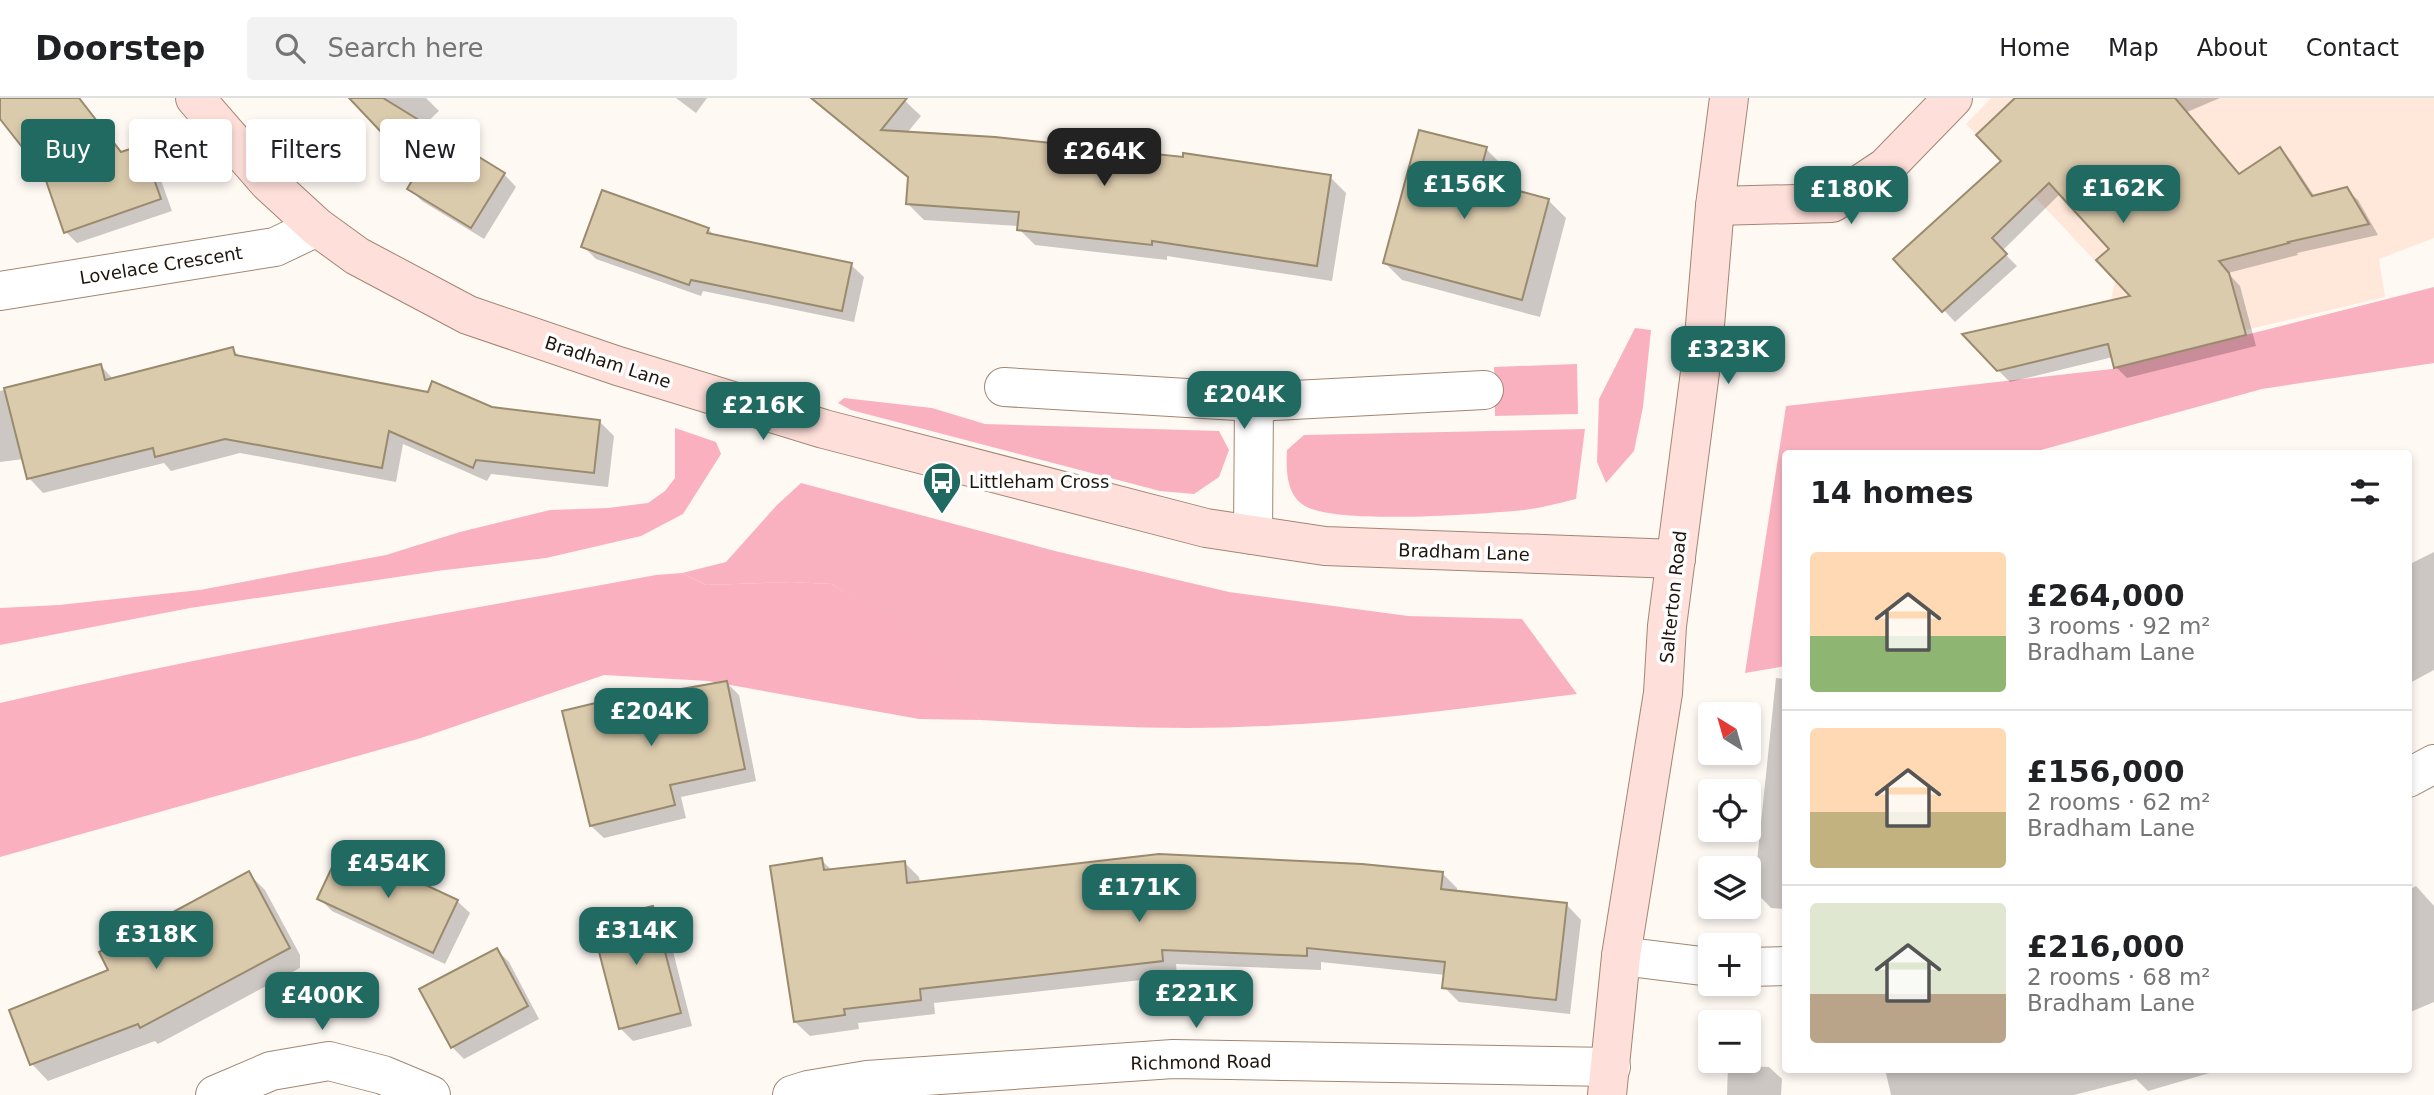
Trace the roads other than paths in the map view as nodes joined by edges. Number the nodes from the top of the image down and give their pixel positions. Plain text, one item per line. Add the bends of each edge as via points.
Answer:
1 (195, 98) edge
2 (1729, 98) edge
3 (1953, 98) edge
4 (1715, 206) junction
5 (317, 226) junction
6 (0, 291) edge
7 (1004, 387) dead end
8 (1484, 390) dead end
9 (1254, 402) junction
10 (1253, 535) junction
11 (1676, 559) junction
12 (2434, 764) edge
13 (2412, 776) edge
14 (1621, 956) junction
15 (1698, 966) edge
16 (1782, 966) edge
17 (1761, 967) edge
18 (1609, 1081) edge
19 (215, 1095) edge
20 (431, 1095) edge
21 (792, 1095) edge

1 - 5 street, Bradham Lane via 268,182
2 - 4 street, Salterton Road
3 - 4 street via 1886,167 1832,203
4 - 11 street, Salterton Road via 1703,349
5 - 6 street, Lovelace Crescent via 275,247
5 - 10 street, Bradham Lane via 357,256 468,315 618,366 824,429 1206,528
7 - 9 street
8 - 9 street
9 - 10 street
10 - 11 street, Bradham Lane via 1325,546
11 - 14 street, Salterton Road via 1663,693
12 - 13 street
14 - 15 street
14 - 18 street, Salterton Road
16 - 17 street
18 - 21 street, Richmond Road via 1173,1059 867,1080
19 - 20 street via 271,1071 329,1061 383,1075

